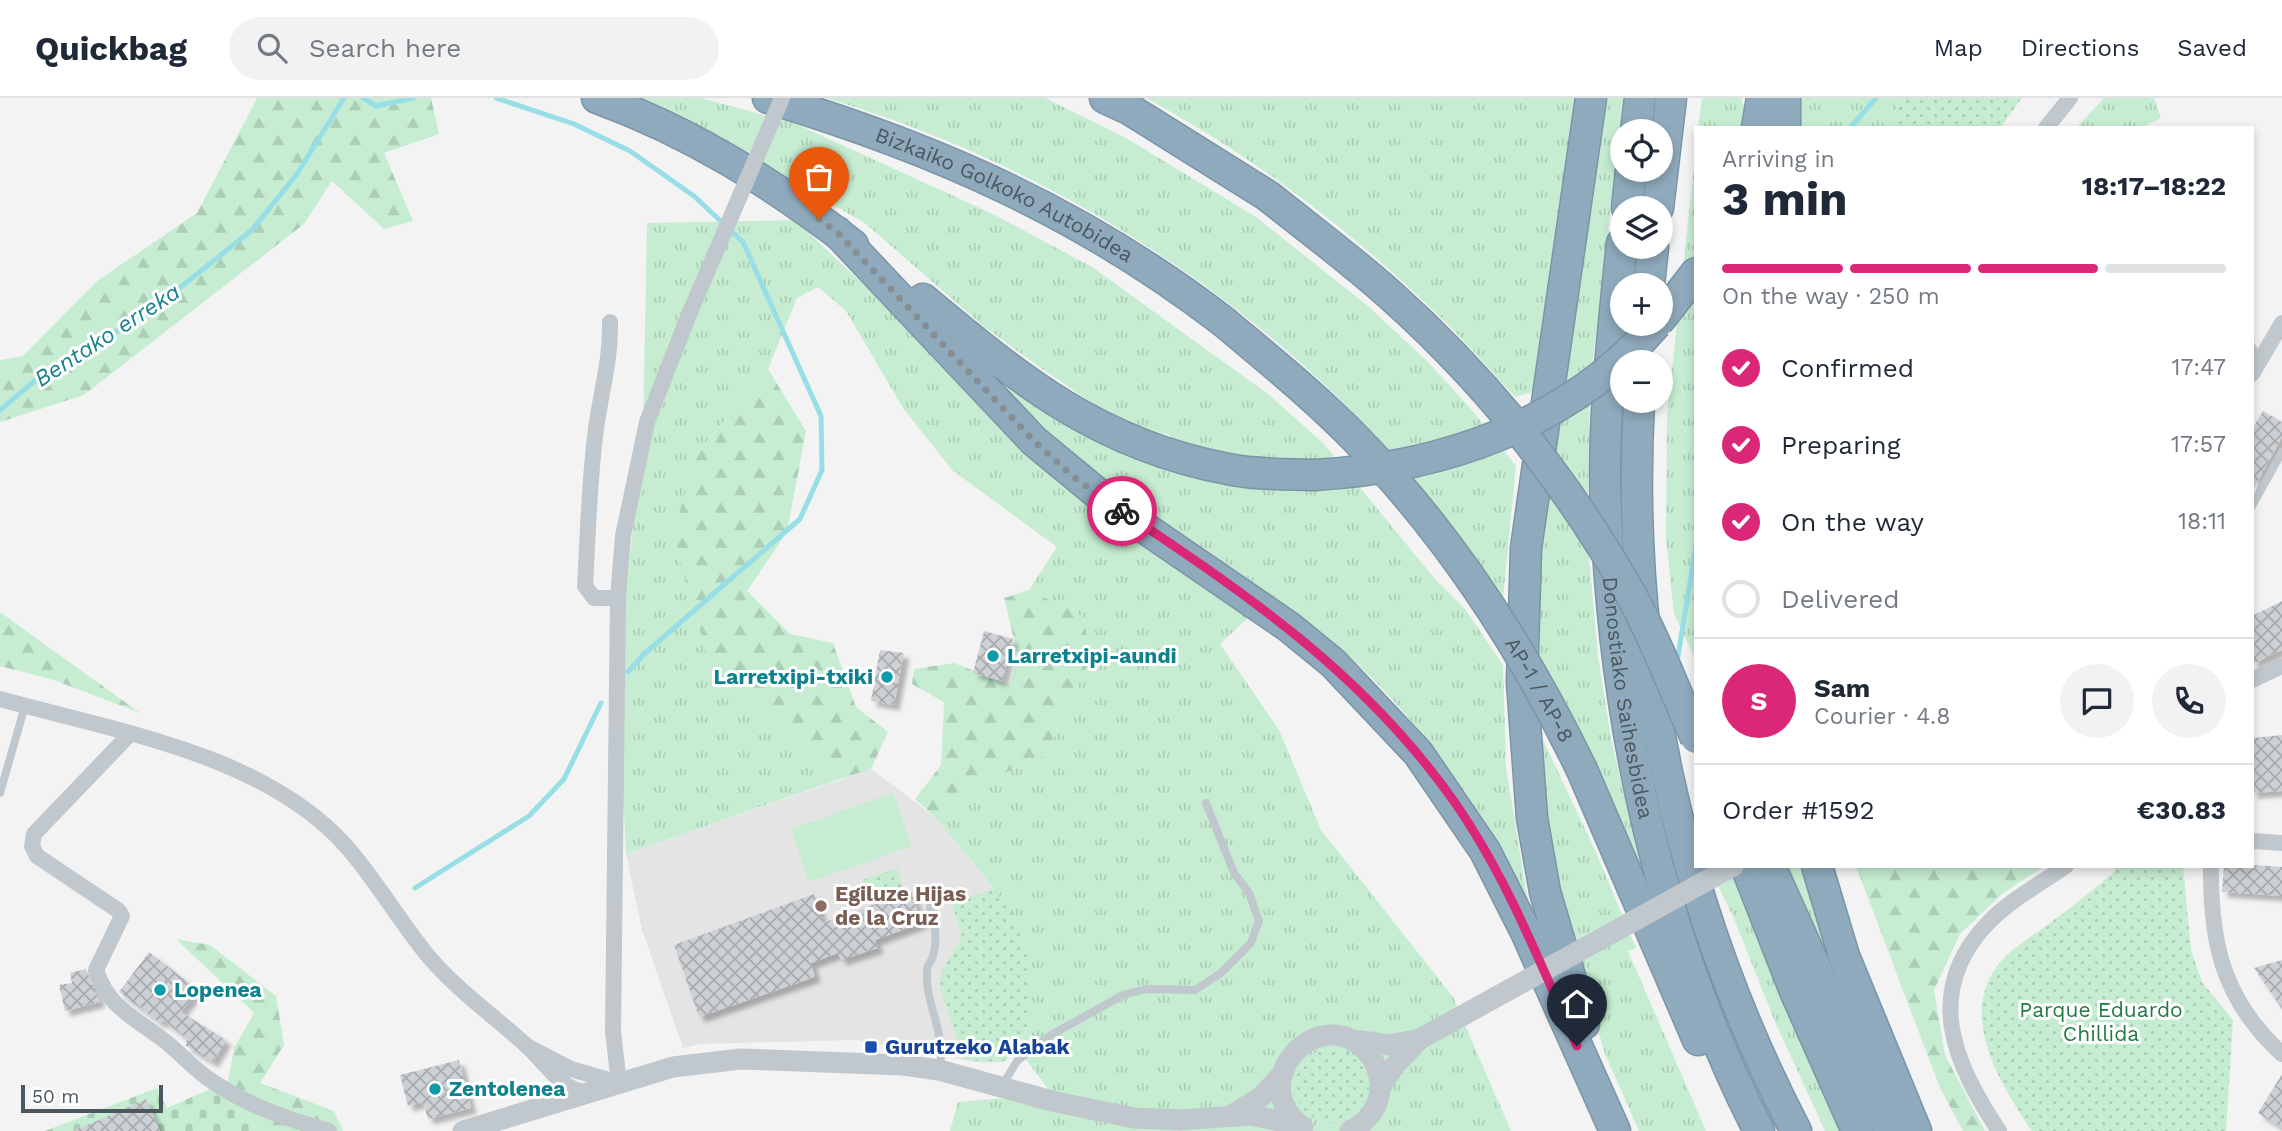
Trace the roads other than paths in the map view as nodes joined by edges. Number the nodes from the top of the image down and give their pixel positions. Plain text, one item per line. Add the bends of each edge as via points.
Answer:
1 (597, 98) edge
2 (768, 98) edge
3 (782, 98) edge
4 (1105, 98) edge
5 (1591, 98) edge
6 (1640, 98) edge
7 (1671, 98) edge
8 (1762, 98) edge
9 (1785, 98) edge
10 (2070, 98) edge
11 (1637, 119) edge
12 (1757, 126) edge
13 (1786, 126) edge
14 (2048, 126) edge
15 (1659, 196) edge
16 (837, 232) junction
17 (1620, 259) edge
18 (1694, 276) edge
19 (1673, 303) edge
20 (610, 322) dead end
21 (1224, 323) joint
22 (2282, 323) edge
23 (1643, 336) edge
24 (2254, 360) edge
25 (1639, 413) edge
26 (2282, 452) edge
27 (2254, 502) edge
28 (1632, 597) junction
29 (618, 598) junction
30 (2282, 666) edge
31 (2254, 679) edge
32 (0, 699) edge
33 (25, 706) junction
34 (1694, 706) edge
35 (1694, 734) edge
36 (129, 735) junction
37 (4, 761) edge
38 (0, 793) edge
39 (1206, 803) dead end
40 (2254, 841) edge
41 (2282, 843) edge
42 (1729, 868) edge
43 (1747, 868) edge
44 (1771, 868) edge
45 (1818, 868) edge
46 (2063, 868) edge
47 (2211, 868) edge
48 (930, 907) dead end
49 (1349, 1039) junction
50 (1420, 1040) junction
51 (527, 1046) junction
52 (2282, 1054) edge
53 (939, 1070) junction
54 (1283, 1073) junction
55 (620, 1083) junction
56 (1002, 1086) junction
57 (1380, 1087) junction
58 (592, 1092) junction
59 (1232, 1115) junction
60 (1306, 1128) edge
61 (329, 1131) edge
62 (463, 1131) edge
63 (1350, 1131) edge
64 (1616, 1131) edge
65 (1744, 1131) edge
66 (1759, 1131) edge
67 (1796, 1131) edge
68 (1857, 1131) edge
69 (1889, 1131) edge
70 (1916, 1131) edge
71 (1999, 1131) edge

1 - 16 highway via 727,157
2 - 21 highway, Bizkaiko Golkoko Autobidea via 947,160 1052,210 1162,275
3 - 29 street, bridge via 647,422 623,536
4 - 28 highway, bridge via 1268,196 1387,292 1470,372 1520,429 1599,540
5 - 64 highway via 1526,548 1522,682 1532,818 1545,892
6 - 11 highway
7 - 15 highway
8 - 12 highway
9 - 13 highway
10 - 14 street
16 - 23 highway, bridge via 1055,403 1136,444 1228,469 1362,473 1450,455 1566,402
16 - 64 highway via 1034,441 1114,507 1289,627 1333,663 1418,753 1485,851
17 - 66 highway, Donostiako Saihesbidea via 1610,367 1606,488 1609,588 1622,699 1665,894 1712,1025
18 - 19 highway
20 - 29 street via 611,353 592,466 585,586 594,598
21 - 65 highway, AP-1 / AP-8, bridge via 1346,430 1430,525 1532,675 1582,770 1656,947
22 - 24 street
25 - 67 highway, Donostiako Saihesbidea via 1639,593 1662,750 1679,828 1740,1013
26 - 27 lane
28 - 34 highway, bridge
28 - 35 highway, bridge
29 - 55 street via 613,1031
30 - 31 street
32 - 33 street
33 - 36 street
33 - 37 lane
36 - 51 street via 240,770 306,810 360,862 430,958
36 - 61 street via 34,834 32,846 37,856 122,916 96,970 101,985 110,1001 208,1078 278,1117
37 - 38 lane
39 - 56 lane via 1259,921 1251,943 1221,973 1195,990 1146,989 1122,995 1051,1035 1017,1061
40 - 41 street
42 - 50 street, bridge
43 - 68 highway
44 - 69 highway
45 - 70 highway via 1844,956
46 - 71 street via 1989,921 1967,950 1954,984 1951,1023 1958,1061
47 - 52 street via 2211,920 2221,964 2240,1005
48 - 53 lane via 935,946 926,967 941,1043
49 - 50 street via 1389,1045
49 - 54 street via 1334,1035 1304,1042
49 - 57 street via 1372,1058
50 - 57 street
51 - 55 street via 571,1069
51 - 58 street via 571,1089
53 - 55 street via 741,1059 673,1067
53 - 56 street
54 - 59 street via 1261,1097
54 - 60 street via 1284,1105
55 - 58 street
56 - 59 street via 1134,1118 1188,1120
57 - 63 street via 1370,1116
58 - 62 street
59 - 60 street via 1268,1117

